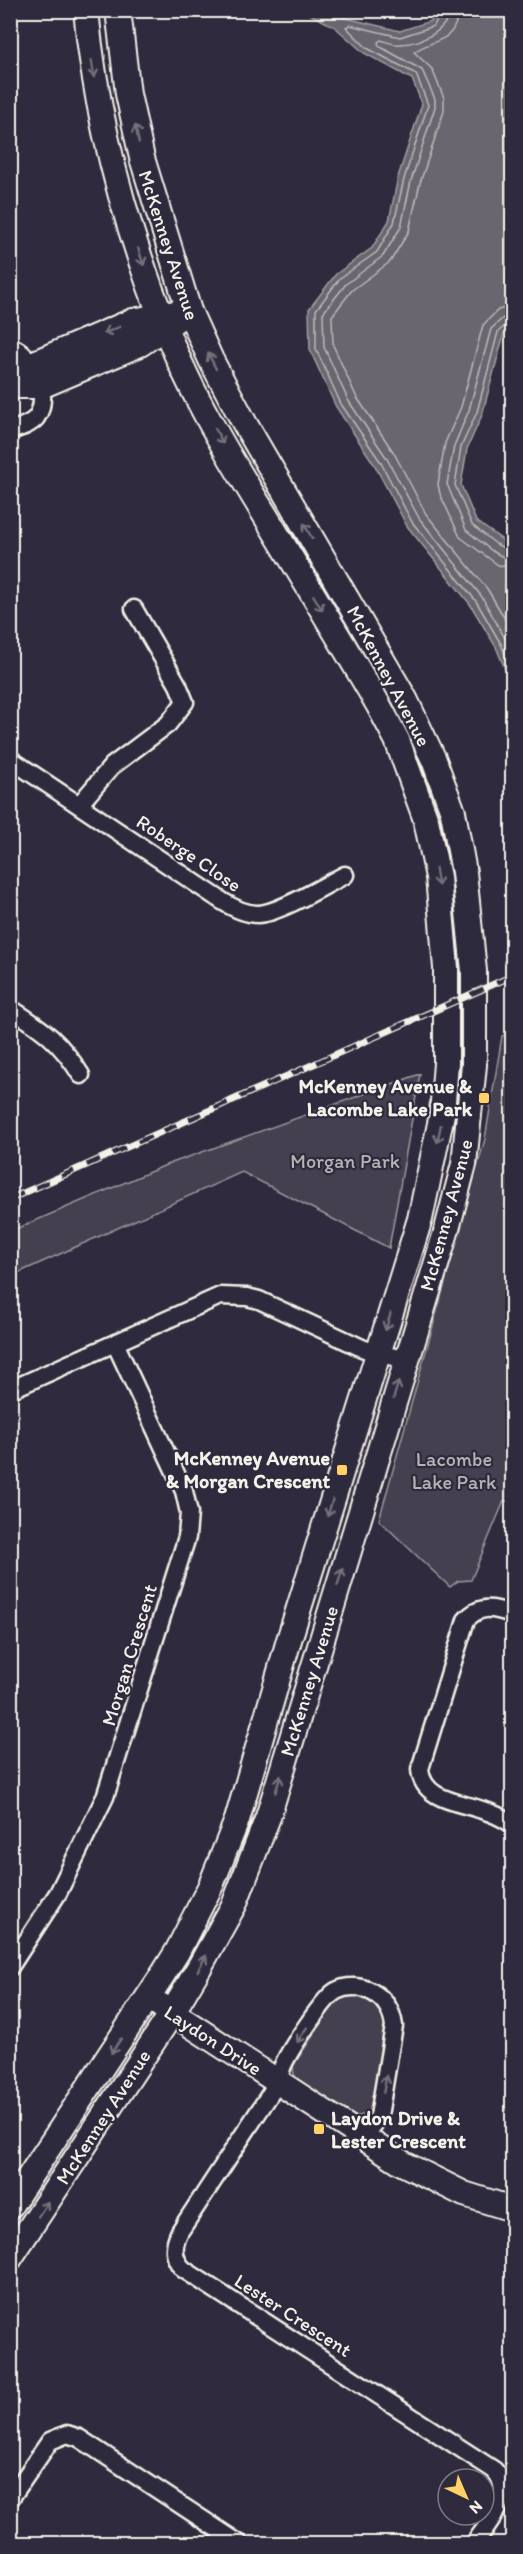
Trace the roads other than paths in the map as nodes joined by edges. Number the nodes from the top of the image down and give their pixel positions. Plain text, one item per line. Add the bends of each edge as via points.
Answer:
1 (86, 10) edge
2 (118, 10) edge
3 (189, 311) junction
4 (163, 321) junction
5 (10, 345) edge
6 (32, 364) junction
7 (11, 386) edge
8 (42, 386) junction
9 (10, 432) edge
10 (134, 609) dead end
11 (10, 759) edge
12 (80, 805) junction
13 (345, 875) dead end
14 (13, 1013) edge
15 (81, 1076) dead end
16 (116, 1345) junction
17 (378, 1354) junction
18 (406, 1359) junction
19 (10, 1390) edge
20 (513, 1614) edge
21 (513, 1824) edge
22 (10, 1967) edge
23 (148, 1997) junction
24 (172, 2013) junction
25 (278, 2082) junction
26 (365, 2138) junction
27 (10, 2206) edge
28 (513, 2209) edge
29 (10, 2258) edge
30 (10, 2499) edge
31 (240, 2544) edge
32 (474, 2544) edge

1 -> 4 main road, McKenney Avenue via 109,153
3 -> 2 main road, McKenney Avenue via 142,158 128,94
3 - 4 main road
18 -> 3 main road, McKenney Avenue via 447,1229 464,1164 470,1119 474,971 464,872 453,812 405,699 221,381
4 -> 6 main road via 133,321
4 - 8 main road via 140,344
4 -> 17 main road, McKenney Avenue via 226,451 397,740 426,819 438,877 446,968 442,1114 420,1219
5 - 6 street
6 - 7 main road
6 - 8 street
7 - 8 main road
8 - 9 street via 37,417
10 - 12 street via 185,702 168,724 112,766
11 - 12 street, Roberge Close
12 - 13 street, Roberge Close via 245,913 273,911
14 - 15 street via 51,1036
16 - 17 street via 220,1296 233,1296 270,1304
16 - 19 street
16 - 22 street, Morgan Crescent via 184,1491 189,1514 187,1537 105,1797 62,1885
17 - 18 street
17 -> 23 main road, McKenney Avenue via 237,1820 177,1952
24 -> 18 main road, McKenney Avenue via 234,1905 268,1817
20 - 21 street via 487,1608 466,1620 420,1769 424,1784 434,1794
23 - 24 main road, Laydon Drive
23 -> 27 main road, McKenney Avenue
24 - 25 main road, Laydon Drive
29 -> 24 main road, McKenney Avenue
25 - 26 main road, Laydon Drive
26 -> 25 street, Laydon Drive via 379,2116 394,2033 390,2012 374,1993 351,1987 329,1996 284,2063
25 - 32 street, Lester Crescent via 180,2231 174,2244 176,2258 183,2269 494,2470 501,2478 503,2494
26 - 28 main road, Laydon Drive via 423,2175 464,2194
30 - 31 street via 50,2441 67,2434 79,2438

